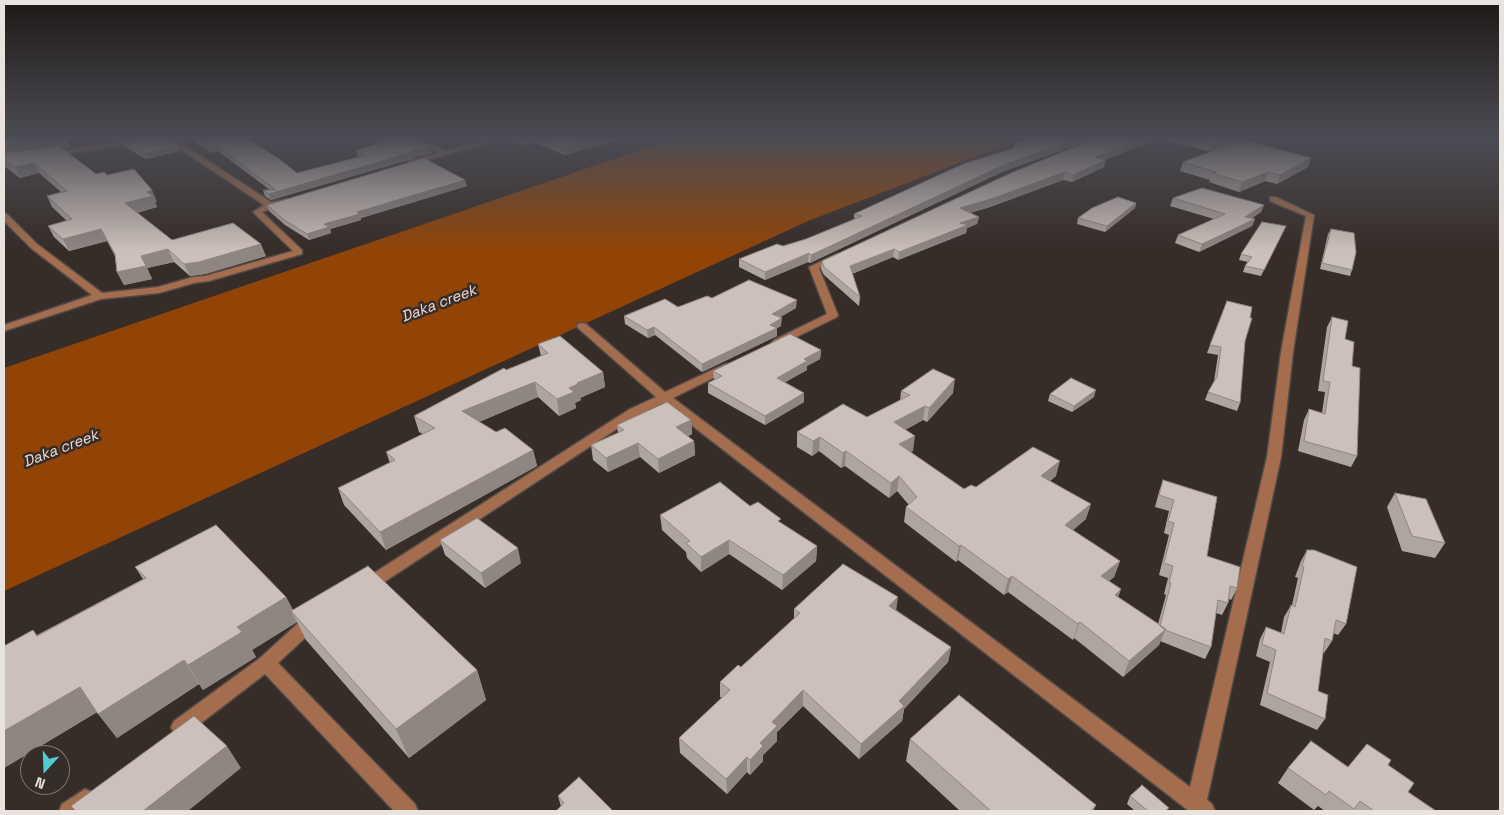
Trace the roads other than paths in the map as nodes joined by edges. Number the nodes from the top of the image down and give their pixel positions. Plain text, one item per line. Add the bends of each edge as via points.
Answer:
1 (224, 175) edge
2 (1273, 199) dead end
3 (288, 200) edge
4 (270, 205) junction
5 (4, 216) edge
6 (849, 251) edge
7 (100, 296) junction
8 (582, 326) dead end
9 (4, 328) edge
10 (762, 350) edge
11 (745, 359) edge
12 (665, 398) junction
13 (354, 594) edge
14 (322, 615) edge
15 (266, 663) junction
16 (171, 734) edge
17 (92, 794) edge
18 (1201, 808) edge
19 (69, 811) edge
20 (408, 811) edge

1 - 4 street
2 - 18 street via 1310,215 1286,352 1274,457
3 - 4 street
4 - 7 street via 257,212 300,252 159,290
5 - 7 street via 34,246
6 - 10 street via 814,267 833,315
7 - 9 street
8 - 12 street
11 - 12 street
12 - 13 street via 634,412
12 - 18 street
14 - 15 street
15 - 16 street
15 - 20 street
17 - 19 street

